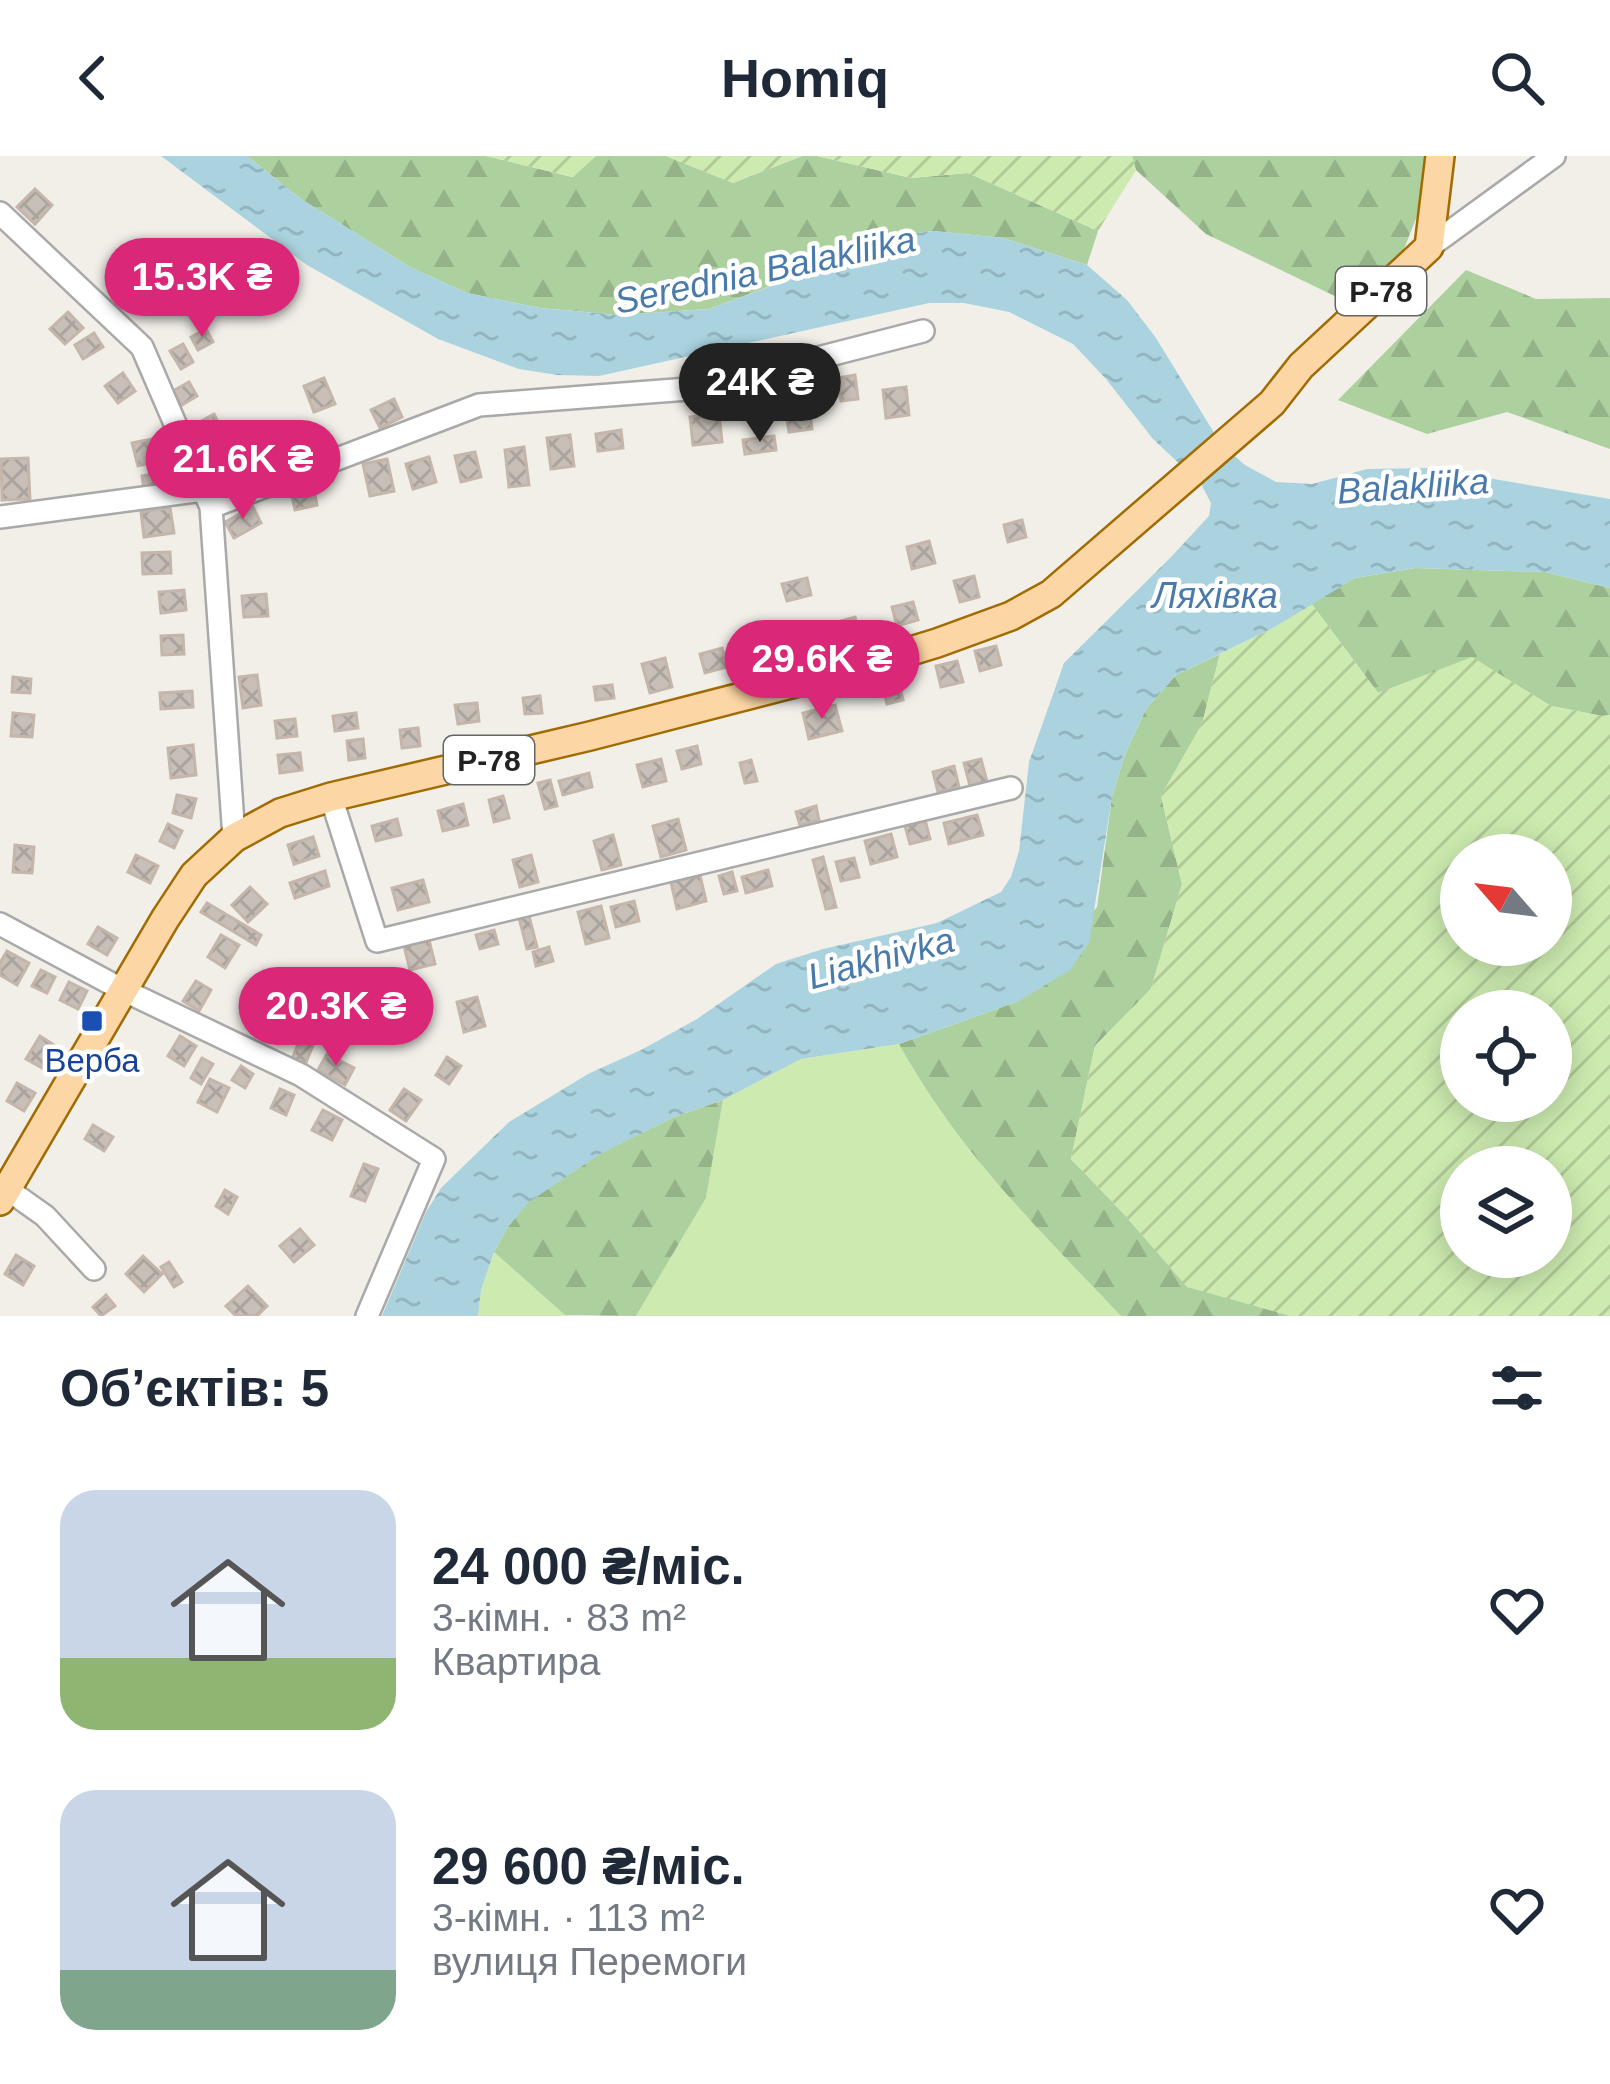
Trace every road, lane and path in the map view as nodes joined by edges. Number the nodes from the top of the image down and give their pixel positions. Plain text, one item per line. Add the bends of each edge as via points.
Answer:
1 (1440, 156) edge
2 (1554, 156) edge
3 (0, 213) edge
4 (1429, 247) junction
5 (922, 331) dead end
6 (207, 498) junction
7 (0, 517) edge
8 (1011, 788) dead end
9 (331, 797) junction
10 (233, 838) junction
11 (0, 924) edge
12 (123, 990) junction
13 (3, 1195) edge
14 (94, 1269) dead end
15 (367, 1316) edge

1 - 4 main road, Р-78
2 - 4 street
3 - 6 street via 142,347
4 - 9 main road, Р-78 via 1272,403 1051,594 1011,616 937,644
5 - 6 street via 701,388 479,405
6 - 7 street
6 - 10 street
8 - 9 street via 377,940
9 - 10 main road, Р-78
10 - 12 main road, Р-78 via 194,874
11 - 12 street
12 - 13 main road, Р-78
12 - 15 street via 301,1075 434,1159
13 - 14 street via 45,1216

